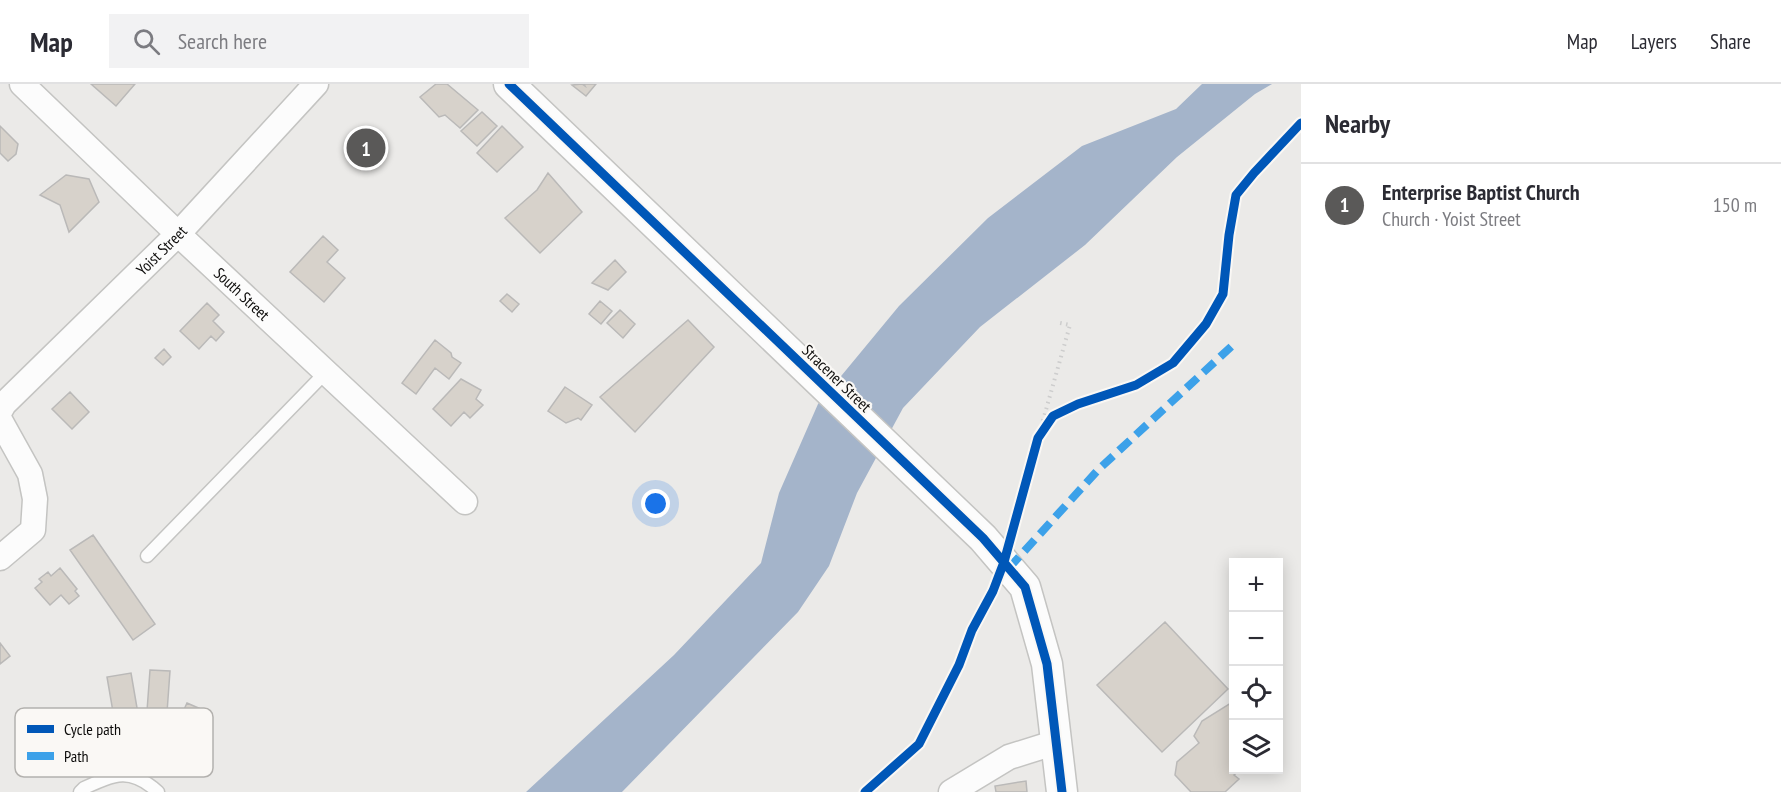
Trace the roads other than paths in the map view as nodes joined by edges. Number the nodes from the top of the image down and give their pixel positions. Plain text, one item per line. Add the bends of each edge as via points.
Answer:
1 (22, 84) edge
2 (316, 84) edge
3 (509, 84) edge
4 (178, 234) junction
5 (326, 372) junction
6 (0, 411) edge
7 (0, 420) edge
8 (465, 502) dead end
9 (147, 556) dead end
10 (0, 558) edge
11 (1057, 742) junction
12 (110, 777) edge
13 (137, 777) edge
14 (80, 792) edge
15 (158, 792) edge
16 (951, 792) edge
17 (1062, 792) edge

1 - 4 street, South Street
2 - 4 street, Yoist Street
3 - 11 street, Stracener Street via 983,538 1025,587 1047,664
4 - 5 street, South Street
4 - 6 street, Yoist Street
5 - 8 street, South Street
5 - 9 lane
7 - 10 street via 30,474 35,499 33,530
11 - 16 street via 1009,756
11 - 17 street, Stracener Street
12 - 14 lane
13 - 15 lane

